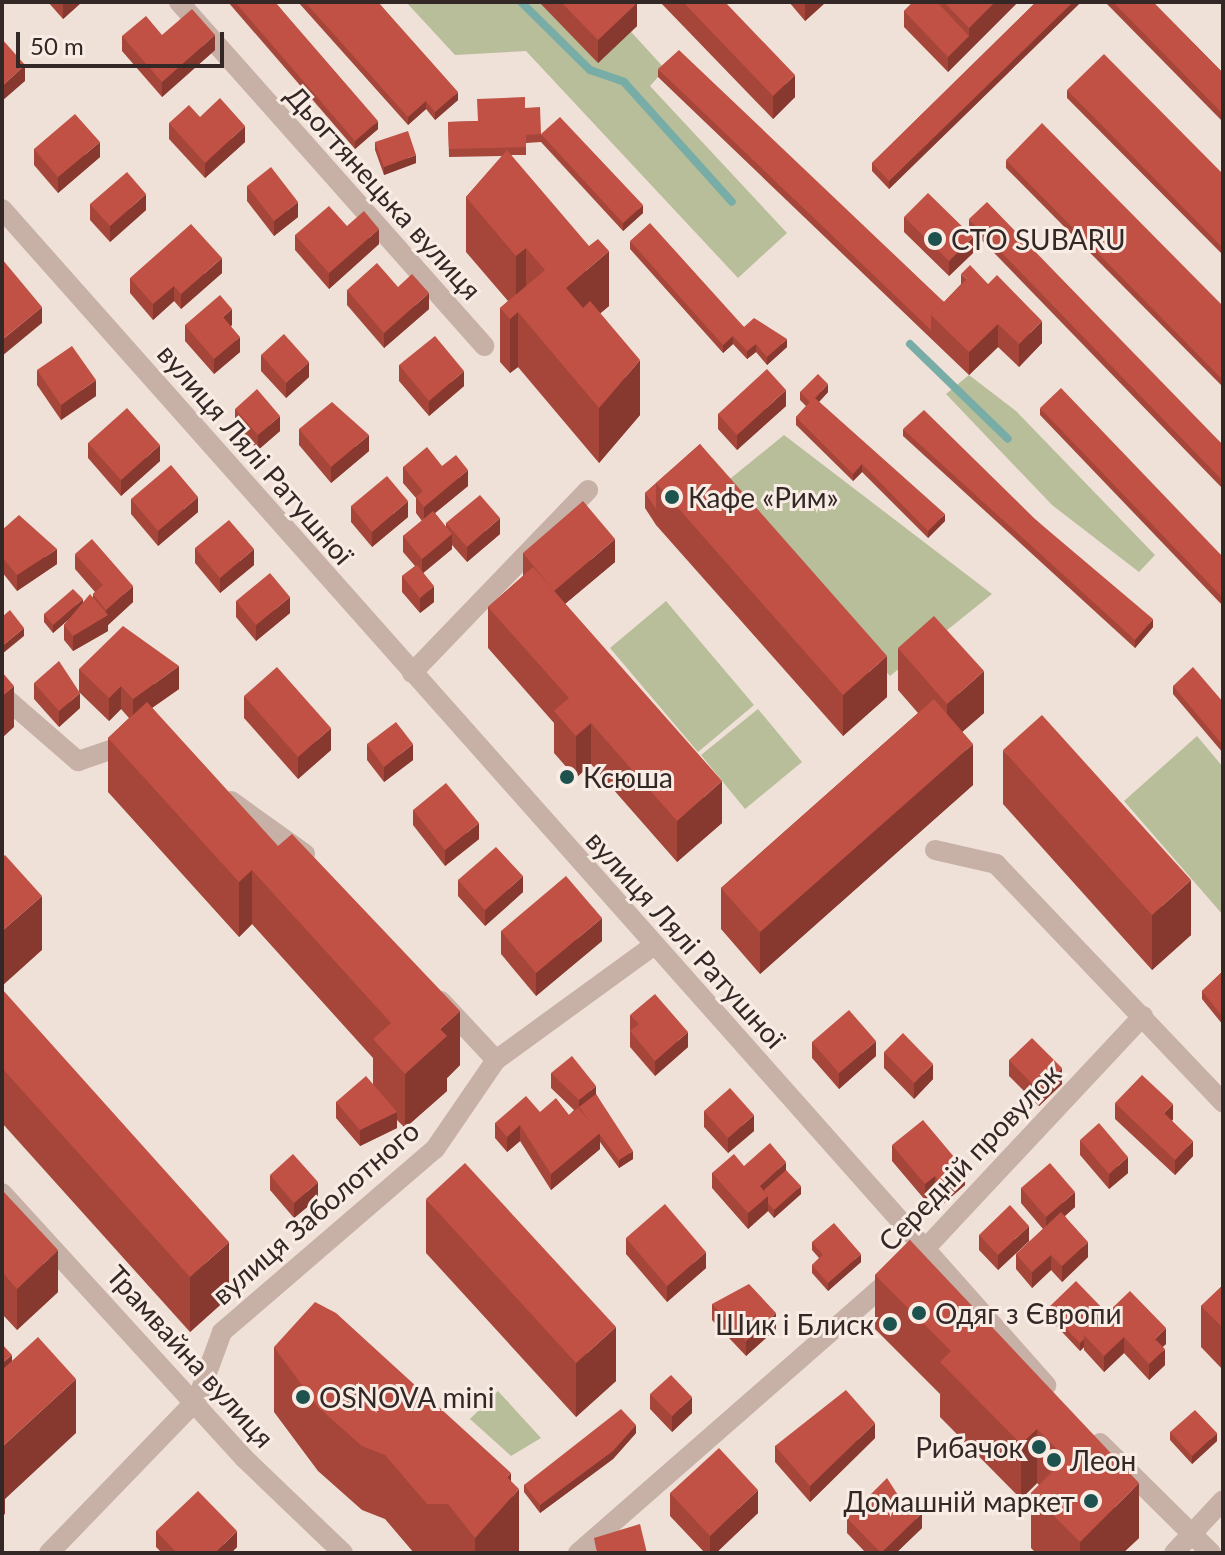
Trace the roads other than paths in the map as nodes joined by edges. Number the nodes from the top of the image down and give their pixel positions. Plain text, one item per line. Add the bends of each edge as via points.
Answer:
1 (179, 2) edge
2 (2, 209) edge
3 (484, 346) dead end
4 (588, 490) dead end
5 (412, 673) junction
6 (2, 695) edge
7 (154, 737) edge
8 (214, 786) edge
9 (935, 850) dead end
10 (317, 867) edge
11 (654, 945) junction
12 (422, 980) edge
13 (1143, 1016) junction
14 (496, 1060) junction
15 (1223, 1102) edge
16 (2, 1193) edge
17 (923, 1251) junction
18 (197, 1400) junction
19 (1060, 1401) edge
20 (1082, 1424) edge
21 (1223, 1500) edge
22 (1192, 1534) junction
23 (49, 1553) edge
24 (343, 1553) edge
25 (578, 1553) edge
26 (1174, 1553) edge
27 (1211, 1553) edge

1 - 3 street, Дьогтянецька вулиця
2 - 5 street, вулиця Лялі Ратушної
4 - 5 street
5 - 11 street, вулиця Лялі Ратушної
6 - 7 street via 78,761
8 - 10 street
9 - 13 street via 996,864
11 - 14 street, вулиця Заболотного
11 - 17 street, вулиця Лялі Ратушної
12 - 14 street
13 - 15 street
13 - 17 street, Середній провулок
14 - 18 street, вулиця Заболотного via 435,1149 222,1332
16 - 18 street, Трамвайна вулиця
17 - 19 street, вулиця Лялі Ратушної
17 - 25 street, Середній провулок
18 - 23 street, вулиця Заболотного
18 - 24 street, Трамвайна вулиця via 244,1458
20 - 22 street
21 - 22 street
22 - 26 street
22 - 27 street

